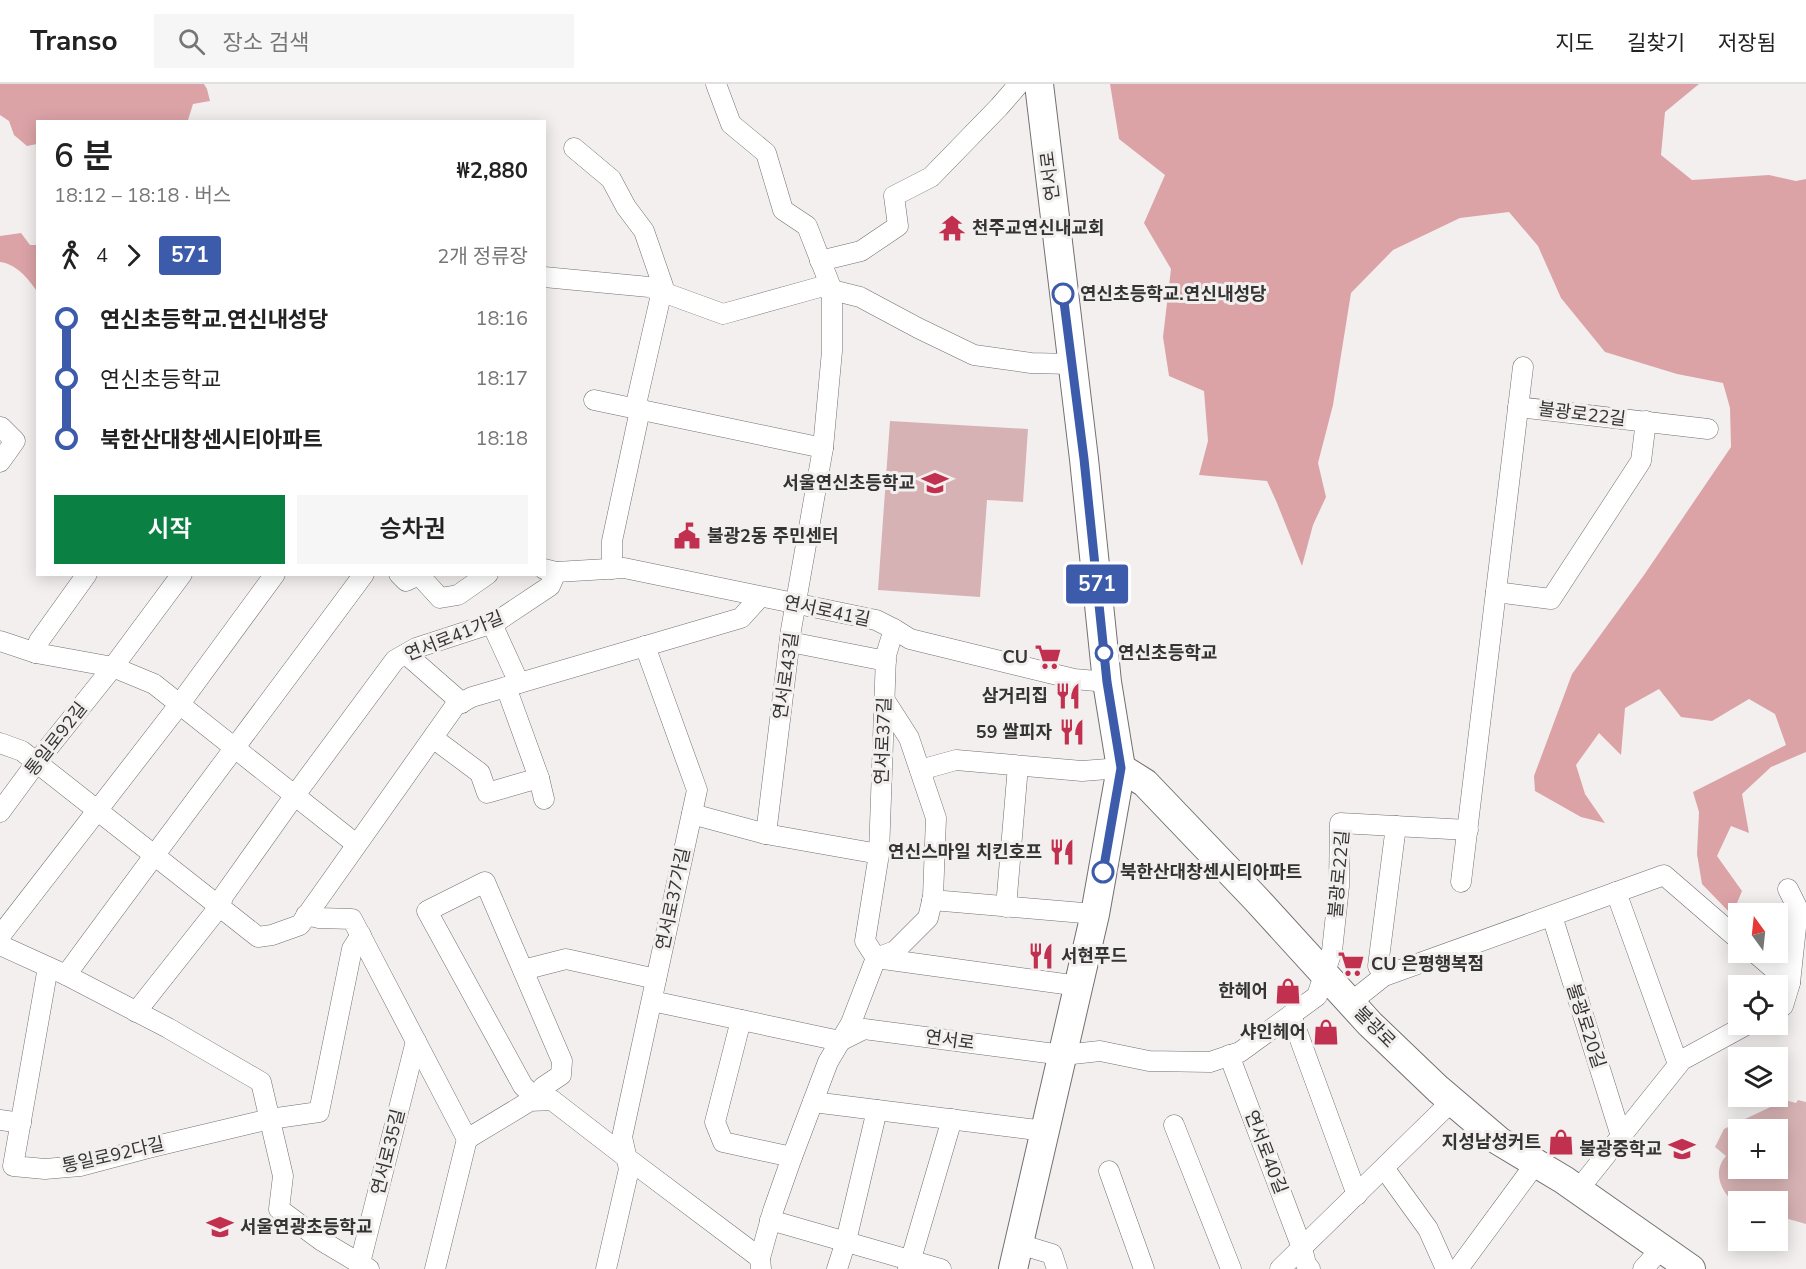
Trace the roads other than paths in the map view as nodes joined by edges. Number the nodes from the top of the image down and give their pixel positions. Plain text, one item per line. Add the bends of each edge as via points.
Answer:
1 (716, 84) edge
2 (1019, 84) edge
3 (1039, 84) edge
4 (574, 148) dead end
5 (820, 261) junction
6 (546, 277) edge
7 (832, 290) junction
8 (662, 293) junction
9 (1071, 364) junction
10 (1522, 367) dead end
11 (594, 400) dead end
12 (1518, 407) junction
13 (640, 410) junction
14 (1646, 421) junction
15 (1, 427) edge
16 (1708, 429) dead end
17 (823, 447) junction
18 (0, 462) edge
19 (612, 568) junction
20 (550, 571) edge
21 (86, 576) edge
22 (181, 576) edge
23 (274, 576) edge
24 (363, 576) edge
25 (401, 576) edge
26 (417, 576) edge
27 (420, 576) edge
28 (485, 576) edge
29 (1496, 592) junction
30 (760, 597) junction
31 (797, 604) junction
32 (492, 624) junction
33 (894, 629) junction
34 (0, 641) edge
35 (790, 642) junction
36 (645, 646) junction
37 (36, 653) junction
38 (406, 654) junction
39 (886, 661) junction
40 (113, 667) junction
41 (1107, 682) junction
42 (513, 685) junction
43 (884, 699) junction
44 (462, 703) junction
45 (179, 705) junction
46 (433, 738) junction
47 (0, 743) edge
48 (235, 748) junction
49 (36, 763) junction
50 (1018, 766) junction
51 (1121, 768) junction
52 (920, 770) junction
53 (539, 778) junction
54 (295, 795) junction
55 (544, 798) dead end
56 (96, 811) junction
57 (0, 812) edge
58 (692, 814) junction
59 (1395, 826) junction
60 (1468, 830) junction
61 (766, 834) junction
62 (356, 844) junction
63 (879, 854) junction
64 (153, 856) junction
65 (1461, 882) dead end
66 (1788, 889) dead end
67 (1616, 892) junction
68 (932, 900) junction
69 (219, 907) junction
70 (1006, 907) junction
71 (1095, 914) junction
72 (306, 915) junction
73 (1552, 916) junction
74 (356, 927) junction
75 (1728, 930) edge
76 (0, 936) edge
77 (0, 945) edge
78 (876, 958) junction
79 (1767, 963) edge
80 (523, 970) junction
81 (57, 971) junction
82 (1325, 976) junction
83 (1384, 976) junction
84 (656, 979) junction
85 (1790, 983) junction
86 (1079, 986) junction
87 (1788, 990) edge
88 (651, 1001) junction
89 (1350, 1003) junction
90 (136, 1012) junction
91 (1291, 1015) junction
92 (741, 1020) junction
93 (1728, 1035) edge
94 (416, 1041) junction
95 (840, 1041) junction
96 (1063, 1055) junction
97 (1229, 1056) junction
98 (1678, 1064) junction
99 (538, 1100) junction
100 (1452, 1101) junction
101 (813, 1102) junction
102 (877, 1110) junction
103 (270, 1119) junction
104 (952, 1119) junction
105 (0, 1120) edge
106 (21, 1123) junction
107 (1174, 1125) dead end
108 (1045, 1131) junction
109 (1621, 1136) junction
110 (467, 1139) junction
111 (792, 1157) junction
112 (627, 1158) junction
113 (1536, 1163) junction
114 (1384, 1168) junction
115 (1109, 1171) dead end
116 (1578, 1190) junction
117 (1357, 1195) junction
118 (770, 1220) junction
119 (846, 1242) junction
120 (1302, 1248) junction
121 (1016, 1256) edge
122 (1652, 1259) edge
123 (760, 1264) edge
124 (909, 1265) edge
125 (364, 1266) edge
126 (435, 1269) edge
127 (606, 1269) edge
128 (837, 1269) edge
129 (941, 1269) edge
130 (1058, 1269) edge
131 (1144, 1269) edge
132 (1231, 1269) edge
133 (1280, 1269) edge
134 (1310, 1269) edge
135 (1446, 1269) edge
136 (1458, 1269) edge
137 (1691, 1269) edge

1 - 5 street via 731,124 766,153 783,210 807,226
2 - 5 street via 931,177 894,196 898,226 861,251
3 - 9 main road, 연서로
4 - 8 street via 611,178 644,231
5 - 7 street
6 - 8 street via 649,287
7 - 8 street via 820,287 723,314
7 - 9 street via 860,297 974,355
7 - 17 street, 연서로43길 via 832,351
8 - 13 street via 637,400
9 - 41 main road, 연서로
10 - 12 street, 불광로22길
11 - 13 street
12 - 14 street, 불광로22길
12 - 29 street, 불광로22길
13 - 17 street
13 - 19 street via 612,541
14 - 16 street, 불광로22길
14 - 29 street, 불광로22길 via 1641,461 1551,599
15 - 18 street via 15,441
17 - 31 street, 연서로43길
19 - 20 street, 연서로41길
19 - 30 street, 연서로41길
20 - 32 street, 연서로41가길 via 550,586
21 - 37 street via 39,641
22 - 40 street
23 - 45 street
24 - 48 street
25 - 26 street via 406,581
27 - 28 street via 440,597 458,595
29 - 60 street, 불광로22길
30 - 31 street, 연서로41길
30 - 36 street via 741,618
31 - 33 street, 연서로41길 via 876,620
31 - 35 street, 연서로43길
32 - 38 street, 연서로41가길
32 - 42 street
33 - 39 street, 연서로37길
33 - 41 street, 연서로41길 via 910,639 1074,679
34 - 37 street
35 - 39 street
35 - 61 street, 연서로43길
36 - 42 street
36 - 58 street, 연서로37가길 via 697,790
37 - 40 street
38 - 44 street
38 - 54 street, 연서로41가길 via 395,660
39 - 43 street, 연서로37길
40 - 45 street via 154,684
40 - 49 street, 통일로92길
41 - 51 main road, 연서로
42 - 44 street
42 - 53 street
43 - 52 street via 909,738
43 - 63 street, 연서로37길
44 - 46 street via 455,706
45 - 48 street
45 - 56 street
46 - 53 street via 480,773 487,793
46 - 62 street
47 - 49 street via 22,751
48 - 54 street
48 - 64 street
49 - 56 street
49 - 57 street, 통일로92길
50 - 51 street via 1082,771
50 - 52 street via 956,760
50 - 70 street
51 - 71 main road, 연서로
51 - 82 main road, 불광로 via 1145,783
52 - 68 street via 936,818
53 - 55 street
54 - 62 street
54 - 69 street, 연서로41가길
56 - 64 street
56 - 76 street
58 - 61 street
58 - 84 street, 연서로37가길
59 - 60 street, 불광로22길
59 - 82 street, 불광로22길 via 1340,823 1339,886 1332,951
59 - 83 street via 1378,966
60 - 65 street, 불광로22길
61 - 63 street
62 - 72 street
63 - 78 street, 연서로37길 via 865,941
64 - 69 street
64 - 81 street, 통일로92다길
66 - 85 street via 1798,909
67 - 73 street
67 - 75 street via 1664,875
67 - 98 street
68 - 70 street
68 - 78 street via 928,918 895,951
69 - 72 street via 258,937 300,925
69 - 90 street
70 - 71 street
71 - 86 main road, 연서로
72 - 74 street
73 - 83 street
73 - 109 street, 불광로20길
74 - 94 street
74 - 103 street, 통일로92다길 via 319,1112
77 - 81 street
78 - 86 street
78 - 95 street
79 - 85 street
80 - 84 street via 566,959
80 - 99 street via 562,1061 561,1076 543,1087
80 - 99 street via 485,882 427,911 523,1086
81 - 90 street
81 - 106 street, 통일로92다길
82 - 89 main road, 불광로
82 - 91 street, 연서로 via 1317,996
83 - 89 street
84 - 88 street, 연서로37가길
85 - 87 street
86 - 96 main road, 연서로
88 - 92 street
88 - 112 street, 연서로37가길 via 622,1137
89 - 100 main road, 불광로
90 - 103 street via 261,1082
91 - 97 street, 연서로
91 - 117 street
92 - 95 street
92 - 111 street via 715,1122 723,1142
93 - 98 street
94 - 110 street
94 - 125 street, 연서로35길
95 - 96 street, 연서로 via 864,1029
95 - 101 street
96 - 97 street, 연서로 via 1100,1051 1149,1061 1210,1062
96 - 108 main road, 연서로
97 - 120 street, 연서로40길
98 - 109 street
99 - 110 street
99 - 112 street via 552,1100
100 - 113 main road, 불광로 via 1499,1141
100 - 114 street
101 - 102 street
101 - 111 street
102 - 104 street
102 - 119 street
103 - 106 street, 통일로92다길 via 80,1166 45,1169 13,1166
103 - 125 street, 연서로35길 via 283,1176 279,1209
104 - 108 street
104 - 124 street
105 - 106 street
107 - 132 street
108 - 121 main road, 연서로
109 - 116 street
110 - 126 street
111 - 118 street
112 - 123 street
112 - 127 street, 연서로37가길 via 629,1169
113 - 116 main road, 불광로
113 - 136 street
114 - 117 street
114 - 135 street via 1428,1229
115 - 131 street
116 - 122 main road, 불광로
117 - 120 street
118 - 119 street
118 - 123 street
119 - 124 street
119 - 128 street
120 - 133 street
120 - 134 street, 연서로40길
121 - 130 street via 1052,1254
122 - 137 main road, 불광로
124 - 129 street

